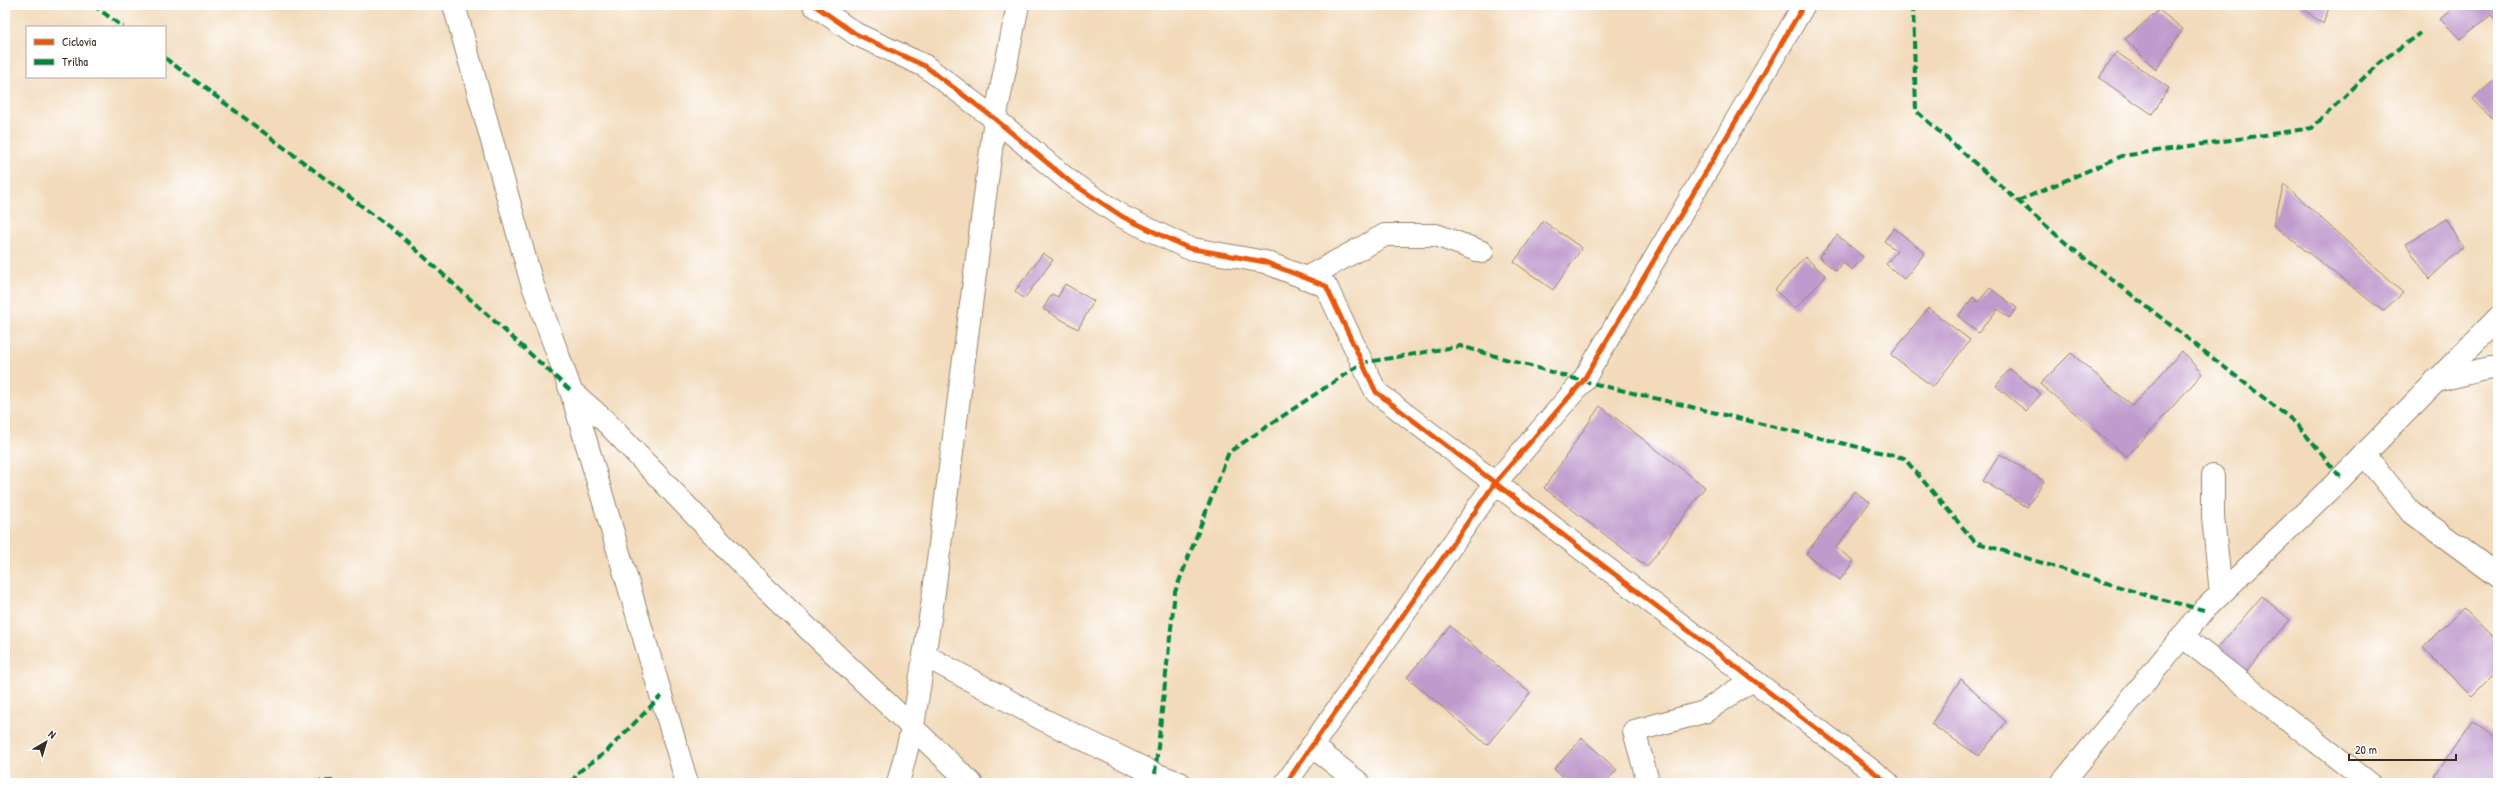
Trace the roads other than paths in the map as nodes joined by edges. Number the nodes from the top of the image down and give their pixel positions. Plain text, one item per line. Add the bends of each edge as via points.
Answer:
1 (454, 5) edge
2 (814, 5) edge
3 (1018, 5) edge
4 (1804, 5) edge
5 (995, 118) junction
6 (1482, 252) dead end
7 (1306, 278) junction
8 (2498, 318) edge
9 (2498, 369) edge
10 (2435, 381) junction
11 (571, 391) junction
12 (2364, 454) junction
13 (2213, 476) dead end
14 (1495, 483) junction
15 (2498, 576) edge
16 (2221, 593) junction
17 (2182, 636) junction
18 (924, 655) junction
19 (1752, 680) junction
20 (913, 726) junction
21 (1312, 746) junction
22 (1647, 778) dead end
23 (687, 783) edge
24 (898, 783) edge
25 (971, 783) edge
26 (1180, 783) edge
27 (1286, 783) edge
28 (1358, 783) edge
29 (1888, 783) edge
30 (2062, 783) edge
31 (2369, 783) edge

1 - 11 street via 531,280
2 - 5 street via 856,34 924,66
3 - 5 street
4 - 14 street via 1583,381
5 - 7 street via 1069,181 1123,217 1188,248 1265,262
5 - 18 street
6 - 7 street via 1436,235 1384,235
7 - 14 street via 1326,286 1376,392
8 - 10 street
9 - 10 street via 2490,368
10 - 12 street
11 - 20 street via 605,421 761,584
11 - 23 street
12 - 15 street via 2410,511
12 - 16 street
13 - 16 street via 2213,517
14 - 19 street
14 - 21 street
16 - 17 street
17 - 30 street
17 - 31 street
18 - 20 street
18 - 26 street via 1044,720 1155,774
19 - 22 street via 1704,712 1634,731
19 - 29 street
20 - 24 street
20 - 25 street
21 - 27 street
21 - 28 street

